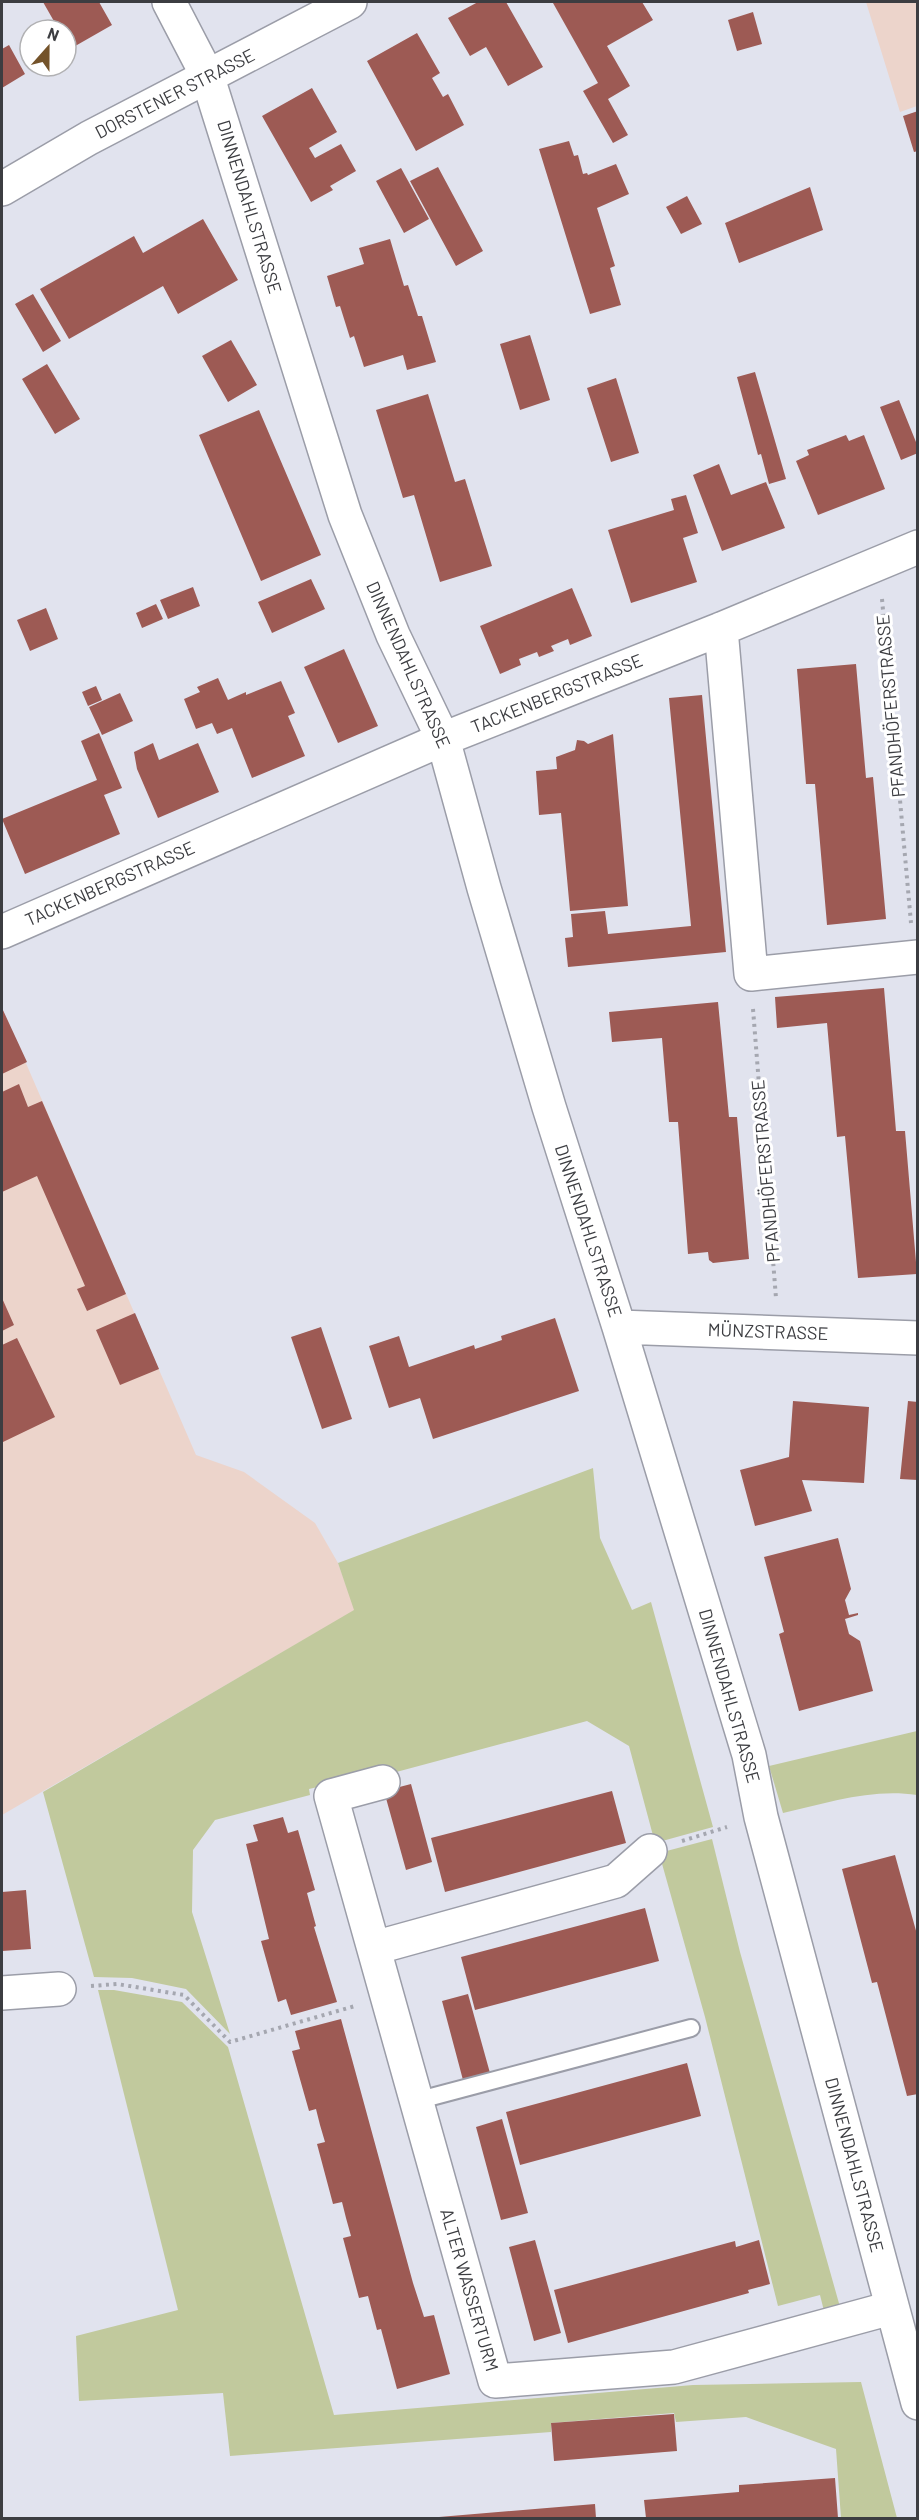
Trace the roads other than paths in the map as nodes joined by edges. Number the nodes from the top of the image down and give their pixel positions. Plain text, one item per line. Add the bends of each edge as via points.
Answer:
1 (169, 2) edge
2 (350, 2) edge
3 (207, 75) junction
4 (2, 189) edge
5 (918, 547) edge
6 (721, 629) junction
7 (443, 739) junction
8 (2, 932) edge
9 (916, 957) edge
10 (619, 1327) junction
11 (918, 1338) edge
12 (383, 1782) dead end
13 (650, 1851) road end
14 (374, 1948) junction
15 (59, 1989) road end
16 (2, 1993) edge
17 (691, 2028) dead end
18 (416, 2101) junction
19 (891, 2308) junction
20 (918, 2403) edge

1 - 3 street, DINNENDAHLSTRASSE
2 - 3 street, DORSTENER STRASSE
3 - 4 street, DORSTENER STRASSE
3 - 7 street, DINNENDAHLSTRASSE via 345,515 393,635
5 - 6 street, TACKENBERGSTRASSE
6 - 7 street, TACKENBERGSTRASSE
6 - 9 street via 751,974
7 - 8 street, TACKENBERGSTRASSE
7 - 10 street, DINNENDAHLSTRASSE via 549,1107
10 - 11 street, MÜNZSTRASSE
10 - 19 street, DINNENDAHLSTRASSE via 749,1755 761,1817
12 - 14 street, ALTER WASSERTURM via 331,1796
13 - 14 street via 616,1881
14 - 18 street, ALTER WASSERTURM
15 - 16 street
17 - 18 lane
18 - 19 street, ALTER WASSERTURM via 495,2381 674,2367
19 - 20 street, DINNENDAHLSTRASSE

